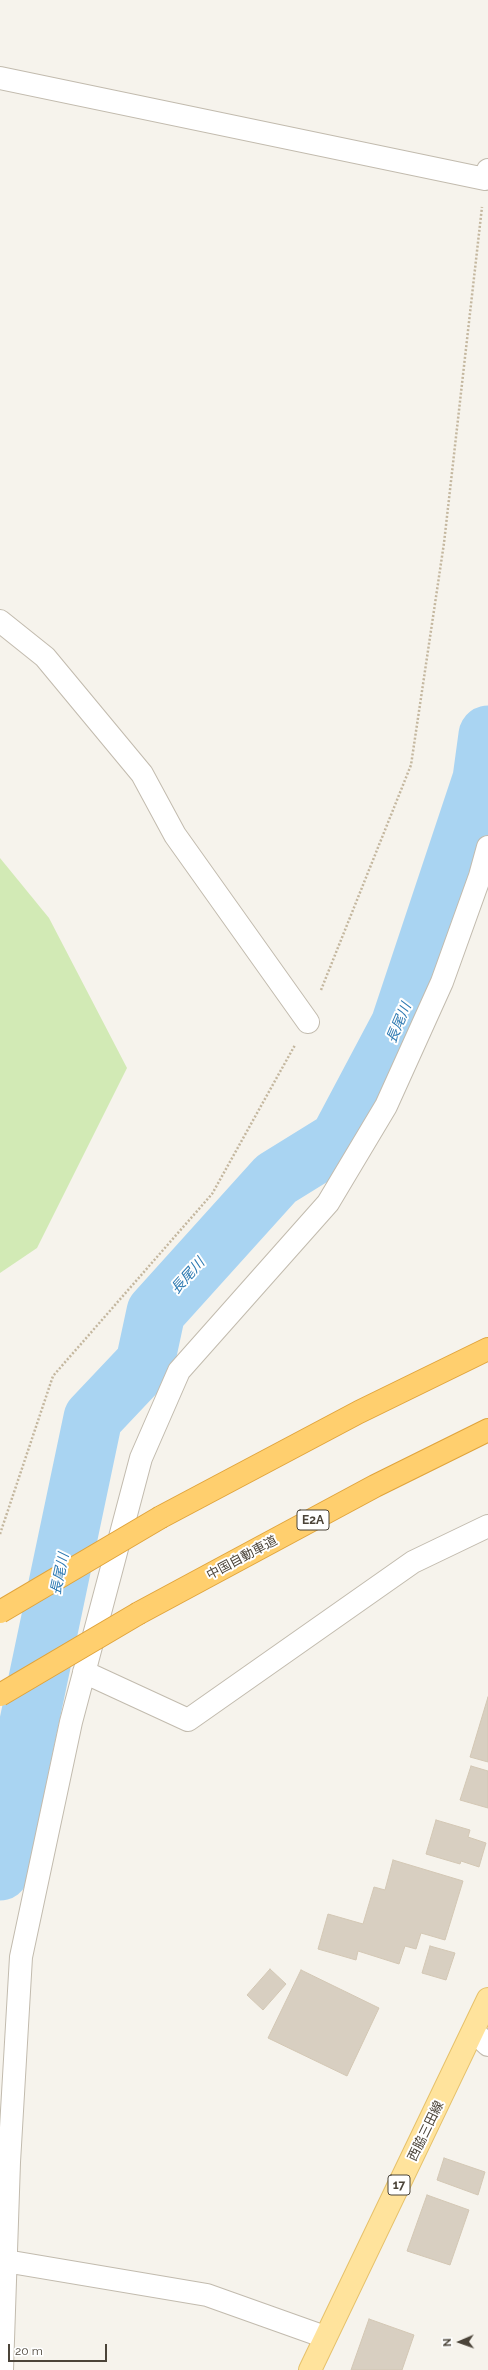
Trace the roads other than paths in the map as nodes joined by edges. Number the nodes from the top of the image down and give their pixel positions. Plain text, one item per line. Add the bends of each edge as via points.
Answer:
1 (0, 78) edge
2 (487, 174) edge
3 (0, 621) edge
4 (488, 847) edge
5 (308, 1022) road end
6 (488, 1350) edge
7 (488, 1430) edge
8 (488, 1526) edge
9 (0, 1612) edge
10 (84, 1672) junction
11 (0, 1695) edge
12 (488, 1999) edge
13 (481, 2039) edge
14 (3, 2260) edge
15 (325, 2338) junction
16 (2, 2370) edge
17 (310, 2370) edge

1 - 2 street
3 - 5 street via 45,657 142,774 175,835
4 - 10 street via 442,982 386,1106 328,1202 179,1371 141,1458
6 - 9 highway, bridge via 359,1412 161,1517
7 - 11 highway, 中国自動車道 / E2A, bridge via 375,1486 139,1613
8 - 10 street via 413,1562 188,1720
10 - 14 street via 21,1957
12 - 13 main road, 西脇三田線 / 17
13 - 15 main road, 西脇三田線 / 17
14 - 15 street via 207,2295
14 - 16 street
15 - 17 main road, 西脇三田線 / 17

